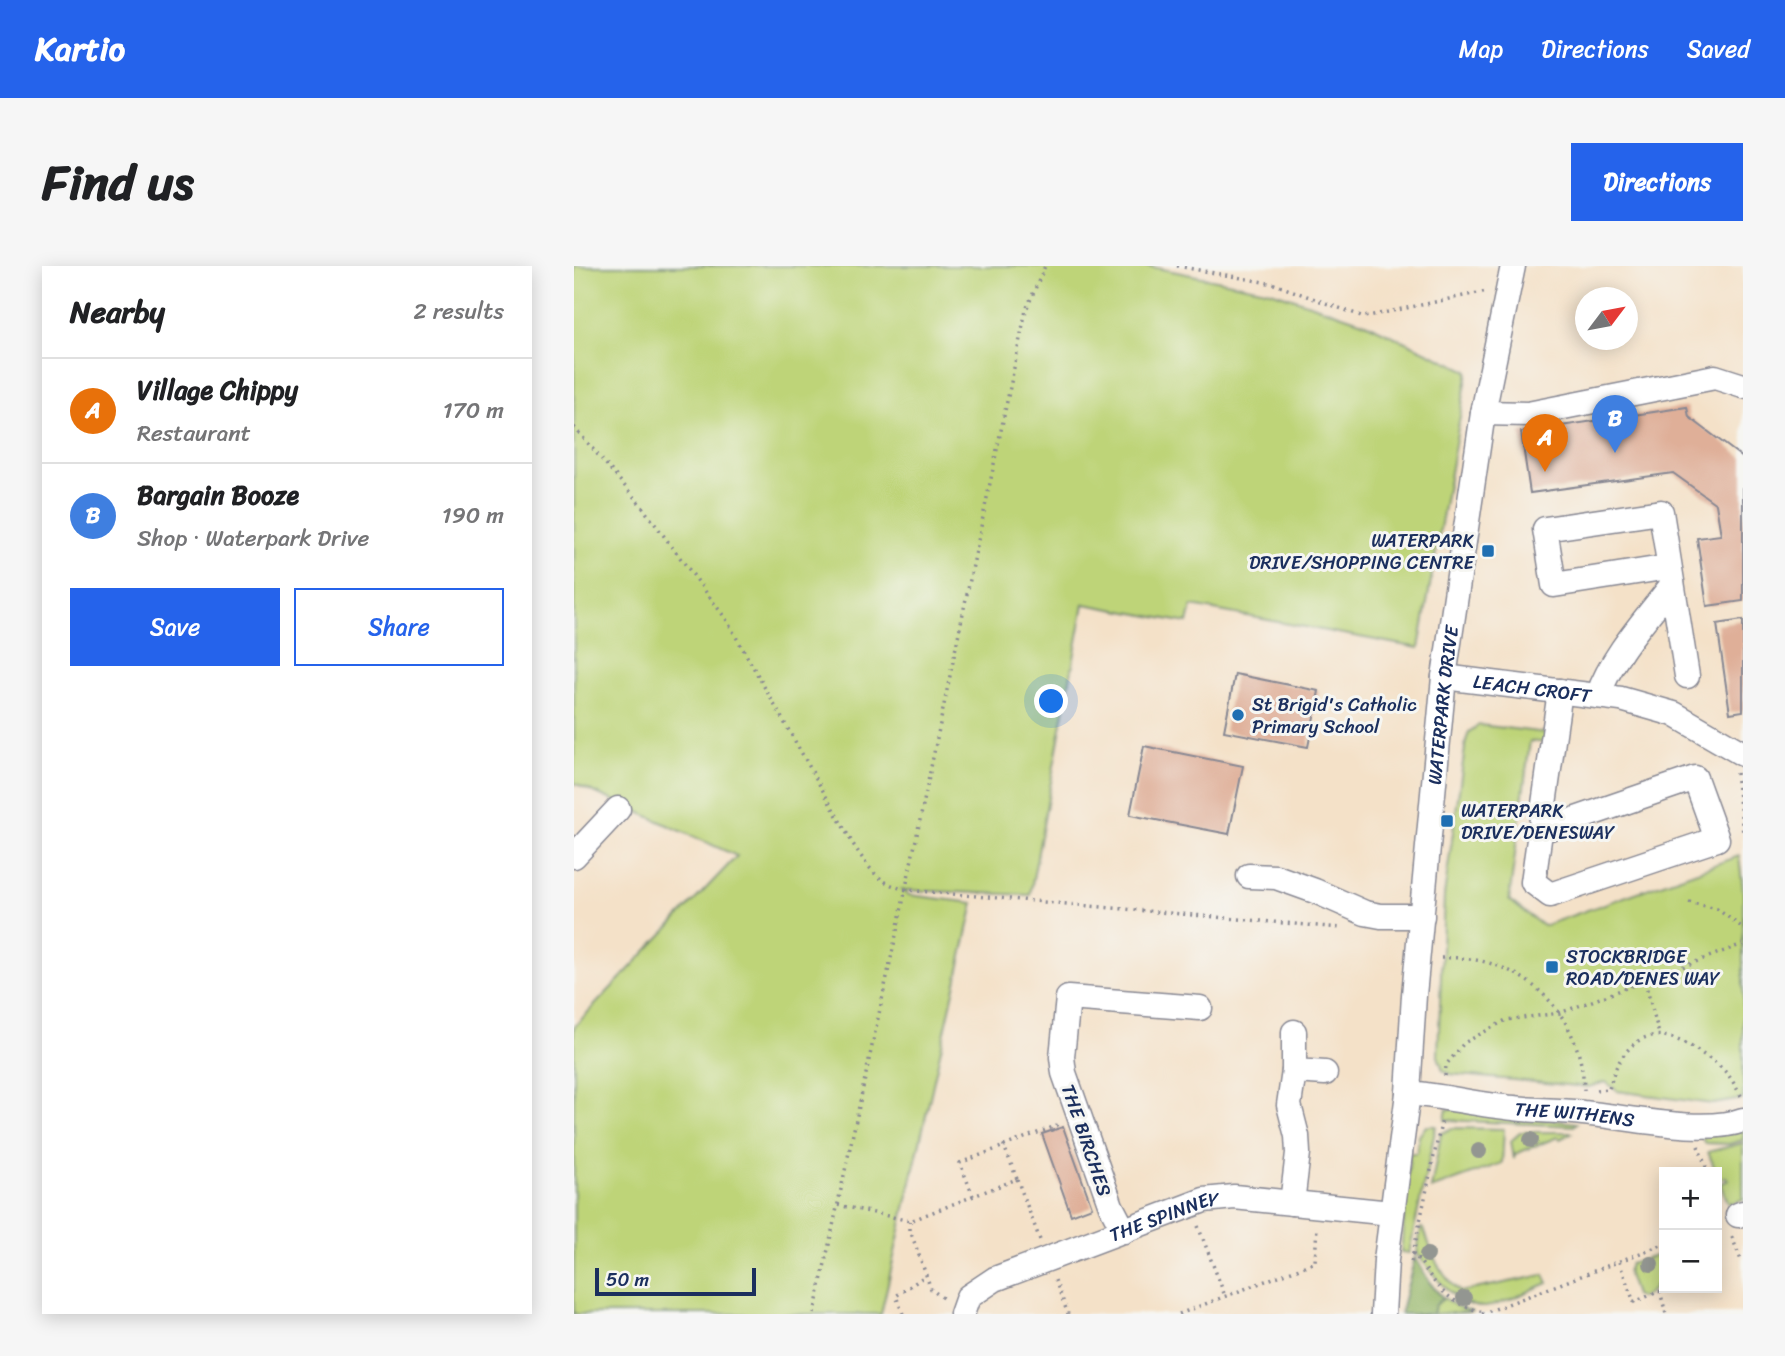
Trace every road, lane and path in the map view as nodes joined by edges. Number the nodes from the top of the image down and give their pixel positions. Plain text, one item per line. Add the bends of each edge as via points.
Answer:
1 (1045, 266) edge
2 (1177, 266) edge
3 (1511, 276) edge
4 (1743, 386) edge
5 (1483, 413) junction
6 (574, 427) edge
7 (1671, 576) junction
8 (1686, 676) dead end
9 (1444, 677) junction
10 (1560, 691) junction
11 (1609, 698) junction
12 (1740, 765) edge
13 (1743, 783) edge
14 (618, 809) dead end
15 (1541, 831) junction
16 (574, 856) edge
17 (1250, 876) dead end
18 (904, 890) junction
19 (1689, 902) dead end
20 (1422, 916) junction
21 (1743, 928) edge
22 (1351, 929) dead end
23 (1743, 944) edge
24 (1419, 946) junction
25 (1645, 982) junction
26 (1200, 1008) dead end
27 (1560, 1013) junction
28 (1294, 1032) dead end
29 (1659, 1034) junction
30 (1294, 1072) junction
31 (1325, 1073) dead end
32 (1408, 1093) junction
33 (1443, 1096) junction
34 (1743, 1100) edge
35 (1079, 1117) junction
36 (1743, 1120) edge
37 (1004, 1146) junction
38 (973, 1196) junction
39 (1292, 1203) junction
40 (838, 1205) junction
41 (1190, 1205) junction
42 (1318, 1206) junction
43 (1391, 1213) junction
44 (910, 1220) junction
45 (1124, 1231) junction
46 (1659, 1246) edge
47 (1413, 1254) junction
48 (1619, 1262) junction
49 (1410, 1265) dead end
50 (926, 1275) junction
51 (1659, 1291) edge
52 (1661, 1293) edge
53 (1225, 1296) junction
54 (962, 1313) edge
55 (1485, 1313) edge
56 (814, 1314) edge
57 (903, 1314) edge
58 (1179, 1314) edge
59 (1383, 1314) edge
60 (1666, 1314) edge

1 - 18 path via 1027,310
2 - 3 path via 1274,284 1364,317
3 - 5 street, WATERPARK DRIVE
4 - 5 street via 1715,377 1528,414
5 - 9 street, WATERPARK DRIVE
6 - 18 path via 640,504 726,619 875,876
7 - 7 street via 1554,585 1545,530 1661,512
7 - 8 street
7 - 11 street via 1604,680
9 - 10 street, LEACH CROFT
9 - 20 street, WATERPARK DRIVE
10 - 11 street, LEACH CROFT
10 - 15 street
11 - 12 street, LEACH CROFT via 1674,715
12 - 13 path
14 - 16 street
15 - 15 street via 1695,778 1717,839 1550,895 1533,882
17 - 20 street via 1276,877 1365,913
18 - 22 path
18 - 40 path
19 - 21 path via 1717,909
20 - 24 street, WATERPARK DRIVE
23 - 25 path
24 - 27 path via 1437,947 1436,958 1467,958 1512,971
24 - 32 street, WATERPARK DRIVE
25 - 27 path
25 - 29 path
26 - 35 street, THE BIRCHES via 1145,1004 1069,987 1062,1057
27 - 29 path via 1572,1031 1584,1091 1609,1089 1629,1049
27 - 33 path via 1506,1020 1464,1043 1446,1065
28 - 30 street
29 - 34 path via 1684,1042 1721,1067
30 - 31 street
30 - 39 street via 1289,1105 1298,1153
32 - 33 street, THE WITHENS
32 - 43 street, WATERPARK DRIVE
33 - 36 street, THE WITHENS via 1512,1108 1690,1125
33 - 47 path
35 - 37 path
35 - 45 street, THE BIRCHES
37 - 38 path via 1017,1179
37 - 38 path via 960,1163
38 - 44 path
39 - 41 street, THE SPINNEY via 1234,1197
39 - 42 street, THE SPINNEY
40 - 44 path
40 - 56 path
41 - 45 street, THE SPINNEY
41 - 53 path
42 - 43 street, THE SPINNEY
42 - 53 path via 1315,1262
43 - 59 street, WATERPARK DRIVE
44 - 50 path
45 - 54 street, THE SPINNEY via 995,1279 968,1297
46 - 48 path
47 - 49 path
47 - 55 path via 1450,1299
48 - 51 path via 1634,1302
48 - 55 path
50 - 54 path via 931,1289
50 - 57 path via 896,1296
52 - 60 path
53 - 58 path

